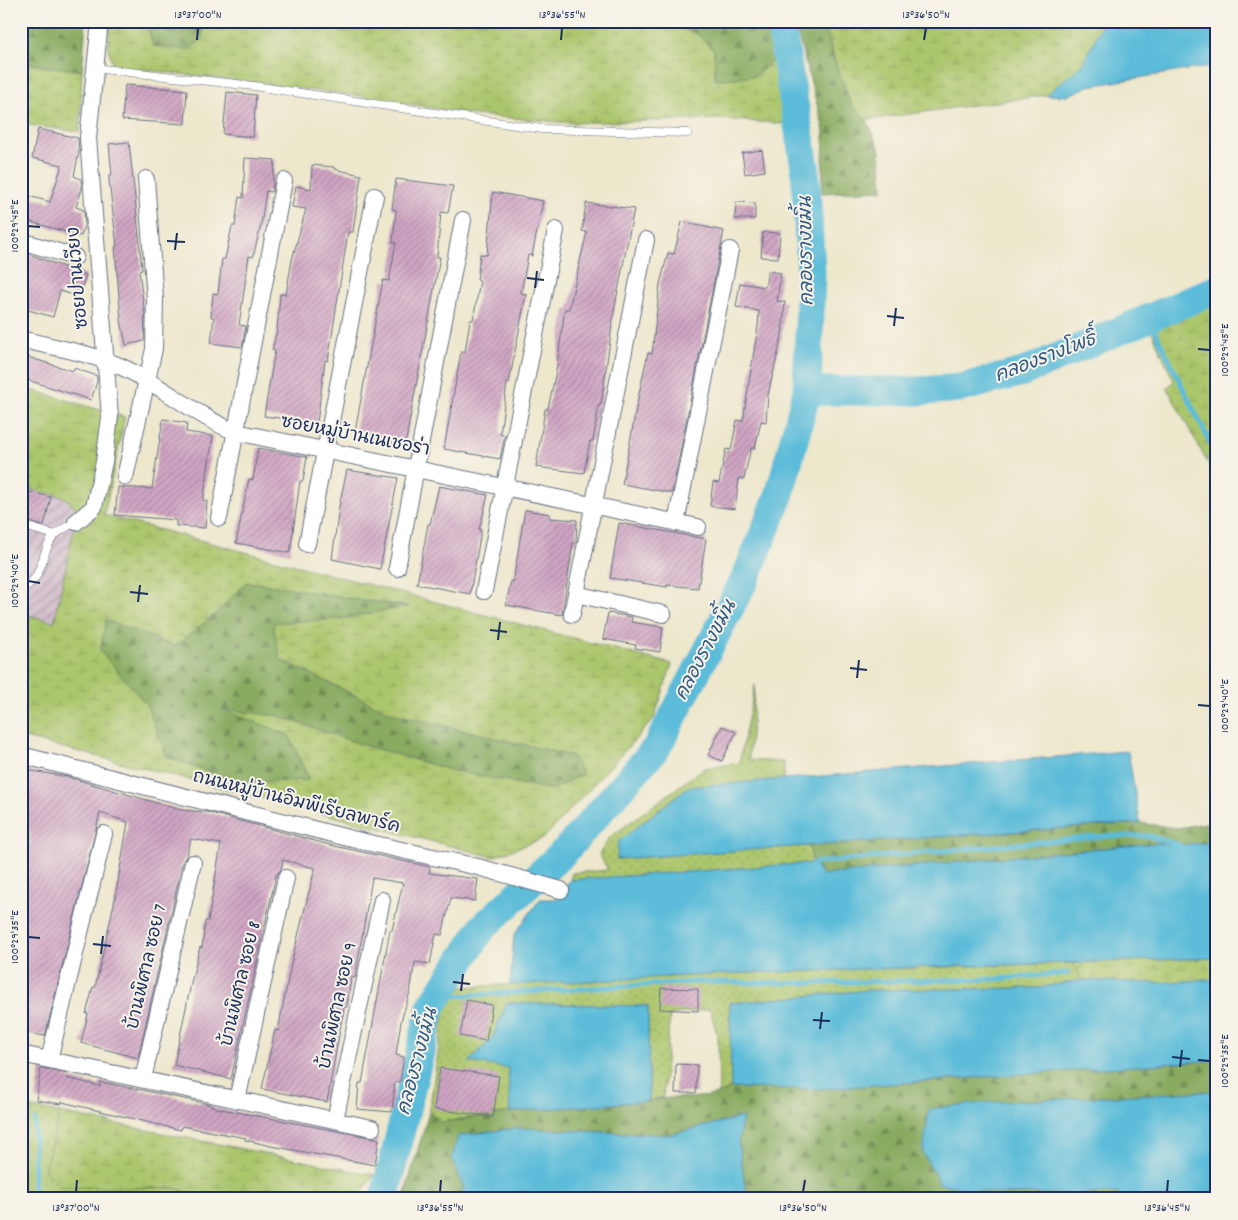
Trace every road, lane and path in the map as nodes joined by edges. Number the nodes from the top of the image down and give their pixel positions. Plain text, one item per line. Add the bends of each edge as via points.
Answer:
1 (100, 21) edge
2 (94, 68) junction
3 (688, 133) dead end
4 (146, 179) dead end
5 (284, 181) dead end
6 (376, 196) dead end
7 (463, 220) dead end
8 (556, 230) dead end
9 (646, 240) dead end
10 (21, 241) edge
11 (730, 250) dead end
12 (75, 256) dead end
13 (21, 339) edge
14 (106, 360) junction
15 (147, 381) junction
16 (236, 432) junction
17 (325, 450) junction
18 (417, 469) junction
19 (125, 477) dead end
20 (506, 488) junction
21 (594, 505) junction
22 (219, 518) dead end
23 (76, 522) joint
24 (676, 523) junction
25 (21, 525) edge
26 (698, 527) dead end
27 (55, 535) junction
28 (308, 544) dead end
29 (397, 568) dead end
30 (21, 588) edge
31 (484, 592) dead end
32 (576, 594) junction
33 (572, 614) dead end
34 (663, 614) dead end
35 (21, 755) edge
36 (104, 834) dead end
37 (192, 863) dead end
38 (286, 878) dead end
39 (561, 890) dead end
40 (382, 900) dead end
41 (21, 1054) edge
42 (49, 1060) junction
43 (143, 1080) junction
44 (236, 1100) junction
45 (335, 1120) junction
46 (372, 1128) dead end

1 - 2 street, ซอยปานเวียง
2 - 3 lane via 254,86 542,129
2 - 14 street, ซอยปานเวียง via 88,138
4 - 15 street via 155,299 154,349
5 - 16 street
6 - 17 street
7 - 18 street
8 - 20 street
9 - 21 street
10 - 12 street
11 - 24 street
13 - 14 street, ซอยหมู่บ้านเนเชอร่า
14 - 15 street, ซอยหมู่บ้านเนเชอร่า
14 - 23 street, ซอยปานเวียง via 110,417 104,462 94,507
15 - 16 street, ซอยหมู่บ้านเนเชอร่า via 214,423
15 - 19 street
16 - 17 street, ซอยหมู่บ้านเนเชอร่า
16 - 22 street
17 - 18 street, ซอยหมู่บ้านเนเชอร่า
17 - 28 street
18 - 20 street, ซอยหมู่บ้านเนเชอร่า
18 - 29 street
20 - 21 street, ซอยหมู่บ้านเนเชอร่า
20 - 31 street
21 - 24 street, ซอยหมู่บ้านเนเชอร่า
21 - 32 street
23 - 27 lane
24 - 26 street, ซอยหมู่บ้านเนเชอร่า
25 - 27 lane
27 - 30 lane via 38,576
32 - 33 street
32 - 34 street
35 - 39 street, ถนนหมู่บ้านอิมพีเรียลพาร์ค
36 - 42 street
37 - 43 street, บ้านพิศาล ซอย 7
38 - 44 street, บ้านพิศาล ซอย 8
40 - 45 street, บ้านพิศาล ซอย 9
41 - 42 street
42 - 43 street
43 - 44 street
44 - 45 street
45 - 46 street

